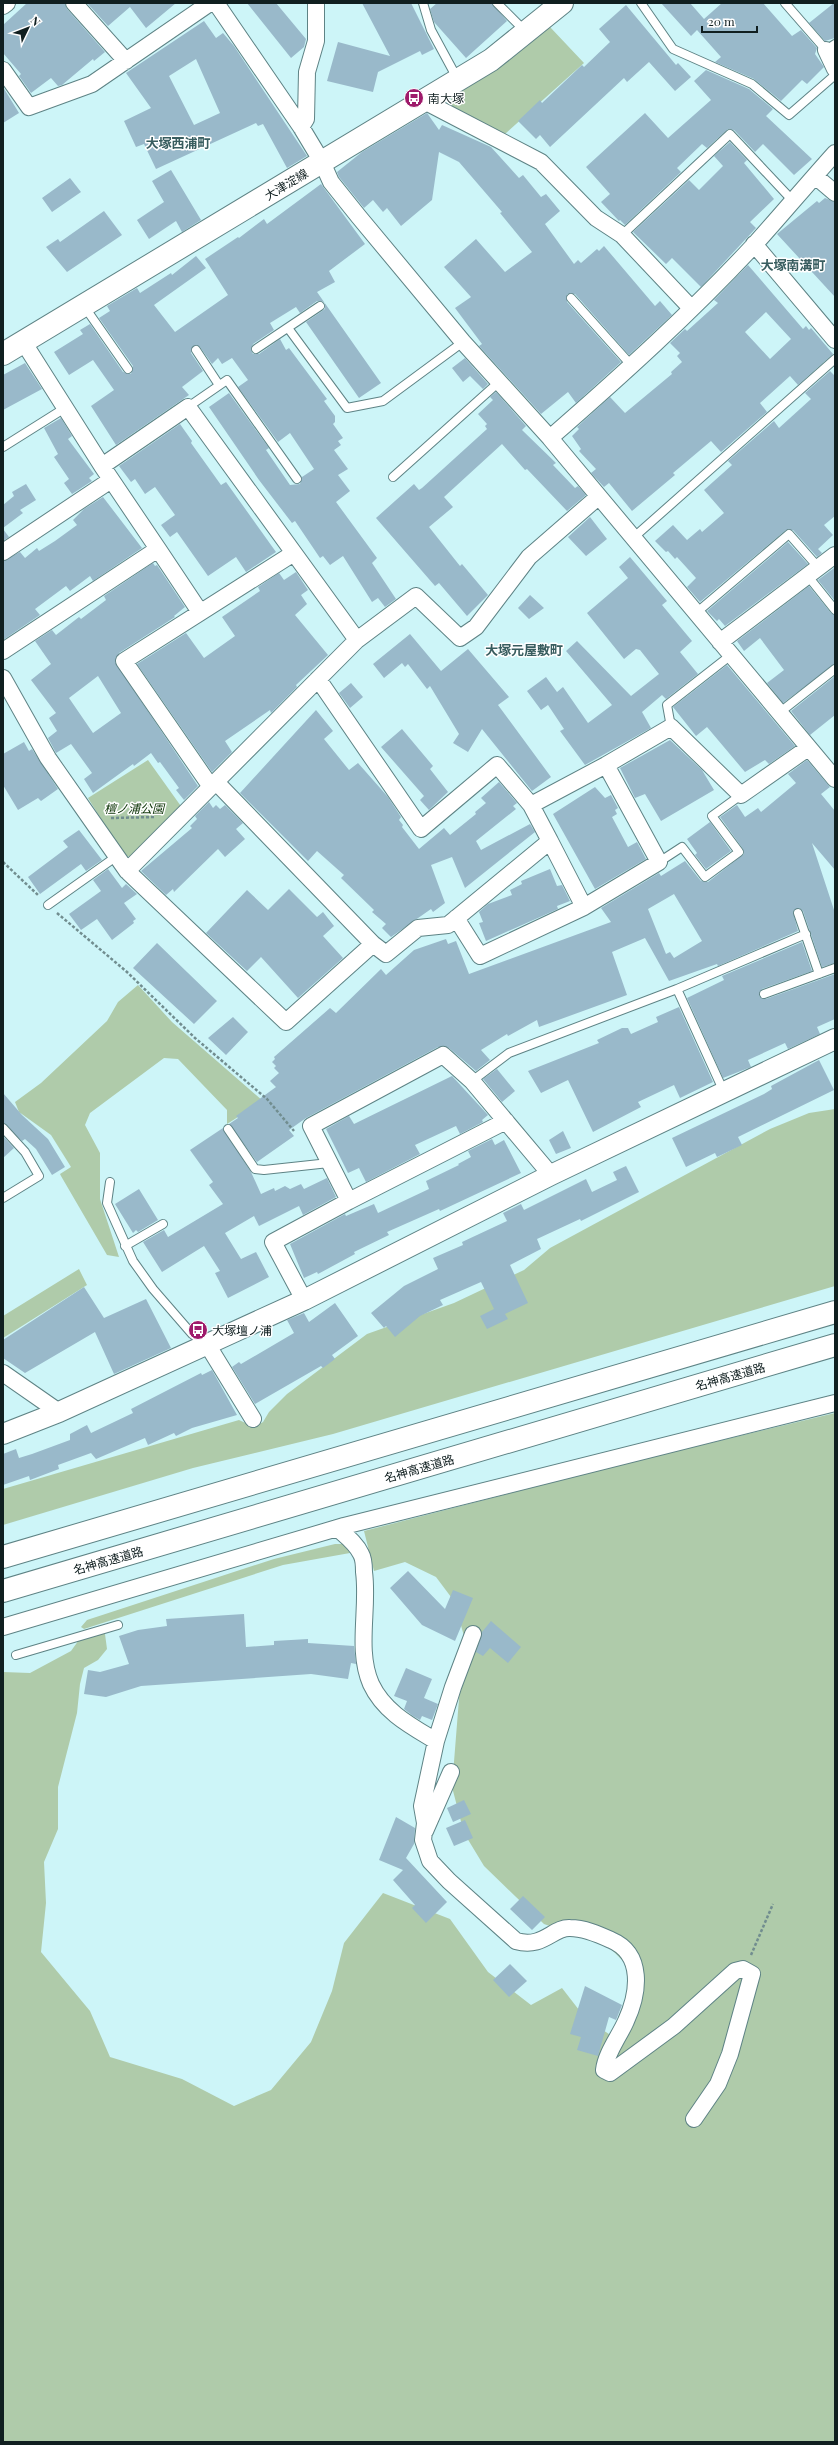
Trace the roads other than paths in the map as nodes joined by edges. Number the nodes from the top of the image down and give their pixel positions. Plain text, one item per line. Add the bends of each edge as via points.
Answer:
1 (6, 3) edge
2 (74, 3) edge
3 (210, 3) edge
4 (216, 3) edge
5 (316, 3) edge
6 (423, 3) edge
7 (497, 3) edge
8 (562, 3) edge
9 (641, 3) edge
10 (785, 3) edge
11 (3, 6) edge
12 (526, 32) junction
13 (831, 47) edge
14 (126, 61) junction
15 (835, 69) edge
16 (3, 70) edge
17 (835, 75) edge
18 (458, 80) junction
19 (424, 101) junction
20 (301, 127) junction
21 (835, 153) edge
22 (322, 162) junction
23 (815, 176) junction
24 (835, 193) edge
25 (793, 201) junction
26 (622, 236) junction
27 (754, 244) junction
28 (571, 298) dead end
29 (84, 306) junction
30 (320, 306) dead end
31 (691, 308) junction
32 (288, 328) junction
33 (835, 340) edge
34 (463, 342) junction
35 (24, 343) junction
36 (256, 349) dead end
37 (196, 350) dead end
38 (3, 354) edge
39 (835, 358) edge
40 (632, 366) junction
41 (128, 369) dead end
42 (499, 382) junction
43 (219, 385) junction
44 (188, 407) junction
45 (65, 408) junction
46 (550, 438) junction
47 (3, 447) edge
48 (102, 466) junction
49 (393, 477) dead end
50 (111, 480) junction
51 (297, 480) dead end
52 (598, 497) junction
53 (633, 538) junction
54 (158, 549) junction
55 (3, 552) edge
56 (294, 553) junction
57 (835, 554) edge
58 (813, 571) junction
59 (835, 610) edge
60 (200, 612) junction
61 (696, 613) junction
62 (357, 640) junction
63 (720, 642) junction
64 (3, 651) edge
65 (731, 655) junction
66 (835, 670) edge
67 (3, 678) edge
68 (318, 679) junction
69 (779, 713) junction
70 (672, 727) junction
71 (808, 748) junction
72 (606, 765) junction
73 (835, 779) edge
74 (213, 784) junction
75 (741, 795) junction
76 (531, 805) junction
77 (550, 841) junction
78 (117, 856) junction
79 (659, 862) junction
80 (127, 871) junction
81 (48, 905) road end
82 (584, 908) junction
83 (798, 913) dead end
84 (456, 918) junction
85 (806, 934) junction
86 (373, 944) junction
87 (835, 968) edge
88 (819, 974) junction
89 (677, 989) junction
90 (764, 994) dead end
91 (835, 1039) edge
92 (472, 1081) junction
93 (724, 1093) junction
94 (506, 1121) junction
95 (3, 1128) edge
96 (228, 1129) dead end
97 (329, 1163) junction
98 (551, 1175) junction
99 (110, 1182) dead end
100 (3, 1198) edge
101 (349, 1201) junction
102 (163, 1224) dead end
103 (125, 1246) junction
104 (304, 1300) junction
105 (835, 1312) edge
106 (207, 1344) junction
107 (835, 1345) edge
108 (3, 1373) edge
109 (835, 1403) edge
110 (59, 1412) junction
111 (253, 1419) dead end
112 (3, 1434) edge
113 (337, 1528) junction
114 (3, 1557) edge
115 (3, 1591) edge
116 (118, 1626) dead end
117 (3, 1627) edge
118 (474, 1634) dead end
119 (16, 1655) dead end
120 (436, 1741) junction
121 (451, 1772) dead end
122 (424, 1834) junction
123 (694, 2119) dead end

1 - 11 street
2 - 14 street
3 - 14 street
4 - 20 street
5 - 20 street via 316,41 307,72 306,119
6 - 18 lane via 431,30
7 - 12 lane
8 - 12 main road, 大津淀線
9 - 17 lane via 673,49 752,84 789,115
10 - 13 lane
12 - 18 main road, 大津淀線 via 491,60
13 - 15 street
14 - 16 street via 92,84 29,107
18 - 19 main road, 大津淀線
19 - 22 main road, 大津淀線
19 - 26 street via 541,162 596,218
20 - 22 street
21 - 23 street
22 - 29 main road, 大津淀線
22 - 34 street via 331,182
23 - 24 street
23 - 25 street
25 - 26 lane via 730,134
25 - 27 street
26 - 31 street
27 - 31 street
27 - 33 street
28 - 40 lane
29 - 35 main road, 大津淀線
29 - 41 lane
30 - 32 lane
31 - 40 street
32 - 34 lane via 347,408 383,401
32 - 36 lane
34 - 42 street
35 - 38 main road, 大津淀線
35 - 45 street
37 - 43 lane
39 - 53 lane
40 - 46 street
42 - 46 street
42 - 49 lane
43 - 44 lane
43 - 51 lane via 227,380
44 - 48 street
44 - 56 street
45 - 47 lane
45 - 48 street
46 - 52 street
48 - 50 street
50 - 54 street
50 - 55 street
52 - 53 street
52 - 62 street via 529,557 476,627 460,638 416,596
53 - 61 street
54 - 60 street
54 - 64 street
56 - 60 street
56 - 62 street
57 - 58 street
58 - 59 lane
58 - 61 lane via 789,534
58 - 63 street
60 - 74 street via 124,661
61 - 63 street
62 - 68 street
63 - 65 street
65 - 69 street
65 - 70 lane via 667,705
66 - 69 lane
67 - 78 street via 48,758
68 - 74 street
68 - 76 street via 421,829 497,765
69 - 71 street
70 - 72 street
70 - 75 street
71 - 73 street
71 - 75 street
72 - 76 street
72 - 79 street
74 - 80 street
74 - 86 street
75 - 79 lane via 712,816 739,852 705,878 682,847
76 - 77 street
77 - 82 street
77 - 84 street
78 - 80 street
78 - 81 lane
79 - 82 street
80 - 86 street via 286,1022
82 - 84 street via 480,956
83 - 85 lane
84 - 86 street via 448,925 418,928 386,954
85 - 88 lane
85 - 89 lane
87 - 88 lane
88 - 90 lane
89 - 92 lane via 509,1053
89 - 93 lane
91 - 93 street
92 - 94 street
92 - 97 street via 443,1055 311,1126
93 - 98 street
94 - 98 street
94 - 101 street
95 - 100 lane via 25,1152 39,1176
96 - 97 lane via 255,1169
97 - 101 street
98 - 104 street
99 - 103 lane via 107,1203
101 - 104 street via 273,1242
102 - 103 lane
103 - 106 lane via 153,1289 192,1334
104 - 106 street
105 - 114 main road
106 - 110 street
106 - 111 street
107 - 115 main road, 名神高速道路
108 - 110 street
109 - 113 street
110 - 112 street
113 - 117 street
113 - 120 street via 350,1539 362,1555 367,1594 363,1639 371,1683 398,1718
116 - 119 lane
118 - 120 street via 453,1687
120 - 122 street via 422,1806
121 - 122 street
122 - 123 street via 423,1840 430,1861 516,1941 525,1944 539,1941 569,1927 593,1932 621,1944 635,1962 637,1984 627,2020 605,2062 604,2070 610,2073 674,2026 735,1971 745,1970 752,1974 730,2054 718,2084

